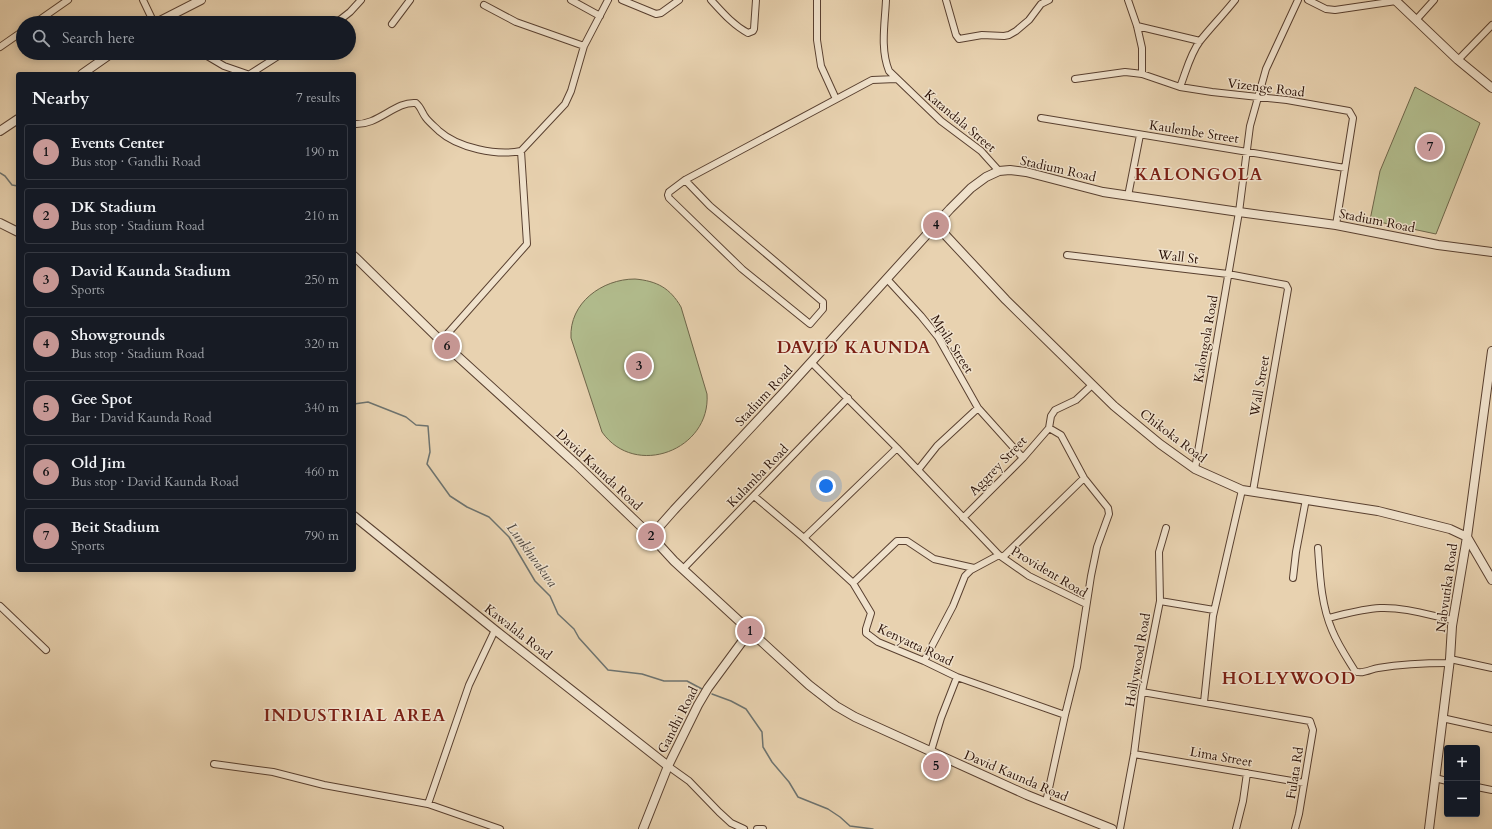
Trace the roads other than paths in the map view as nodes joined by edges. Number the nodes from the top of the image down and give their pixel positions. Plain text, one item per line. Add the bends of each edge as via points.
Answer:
1 (68, 0) edge
2 (142, 0) edge
3 (201, 0) edge
4 (361, 0) edge
5 (410, 0) edge
6 (571, 0) edge
7 (608, 0) edge
8 (622, 0) edge
9 (679, 0) edge
10 (711, 0) edge
11 (756, 0) edge
12 (817, 0) edge
13 (886, 0) edge
14 (946, 0) edge
15 (1050, 0) edge
16 (1128, 0) edge
17 (1235, 0) edge
18 (1298, 0) edge
19 (1308, 0) edge
20 (1434, 0) edge
21 (1396, 1) edge
22 (484, 5) dead end
23 (45, 16) edge
24 (151, 16) edge
25 (169, 16) edge
26 (345, 16) edge
27 (600, 16) junction
28 (1416, 20) junction
29 (392, 24) dead end
30 (1492, 25) edge
31 (1137, 26) junction
32 (16, 36) edge
33 (1200, 41) junction
34 (584, 46) junction
35 (0, 47) edge
36 (102, 60) edge
37 (214, 60) edge
38 (272, 60) edge
39 (1458, 60) junction
40 (85, 72) edge
41 (240, 72) edge
42 (253, 72) edge
43 (1142, 74) junction
44 (896, 79) junction
45 (1075, 79) dead end
46 (1180, 87) junction
47 (1492, 88) edge
48 (1259, 97) junction
49 (836, 99) junction
50 (1041, 118) dead end
51 (16, 120) edge
52 (356, 124) edge
53 (0, 131) edge
54 (1140, 135) junction
55 (524, 149) junction
56 (1247, 152) junction
57 (1345, 168) junction
58 (999, 171) junction
59 (685, 180) junction
60 (1128, 196) junction
61 (1240, 212) junction
62 (0, 223) edge
63 (936, 225) junction
64 (1336, 225) junction
65 (16, 231) edge
66 (1492, 252) edge
67 (1067, 255) dead end
68 (356, 258) edge
69 (1228, 274) junction
70 (886, 279) junction
71 (1286, 286) joint
72 (441, 341) junction
73 (1492, 351) edge
74 (811, 362) junction
75 (1092, 385) junction
76 (1489, 389) edge
77 (848, 398) junction
78 (978, 408) junction
79 (1049, 428) junction
80 (898, 448) junction
81 (1023, 458) junction
82 (1195, 469) junction
83 (918, 470) junction
84 (1084, 478) junction
85 (1242, 490) junction
86 (1253, 491) junction
87 (754, 496) junction
88 (1306, 499) junction
89 (356, 518) edge
90 (963, 518) junction
91 (1166, 528) dead end
92 (651, 536) junction
93 (804, 538) junction
94 (1466, 538) junction
95 (1318, 548) dead end
96 (1001, 556) junction
97 (974, 568) junction
98 (683, 569) junction
99 (1491, 575) edge
100 (1293, 578) dead end
101 (853, 583) junction
102 (1160, 601) junction
103 (1086, 604) junction
104 (0, 606) edge
105 (1214, 610) junction
106 (1328, 618) junction
107 (1453, 620) junction
108 (496, 630) junction
109 (750, 631) junction
110 (46, 650) dead end
111 (924, 661) junction
112 (1450, 661) junction
113 (1492, 668) edge
114 (957, 677) junction
115 (1142, 692) junction
116 (1204, 702) junction
117 (1065, 715) junction
118 (1442, 718) junction
119 (1492, 728) edge
120 (931, 751) junction
121 (1134, 754) junction
122 (214, 764) dead end
123 (668, 766) junction
124 (1247, 773) junction
125 (1434, 778) junction
126 (1444, 780) edge
127 (1304, 783) junction
128 (1480, 788) edge
129 (1492, 790) edge
130 (1046, 802) junction
131 (428, 804) junction
132 (1108, 828) edge
133 (500, 829) edge
134 (644, 829) edge
135 (744, 829) edge
136 (757, 829) edge
137 (763, 829) edge
138 (1120, 829) edge
139 (1236, 829) edge
140 (1295, 829) edge
141 (1429, 829) edge

1 - 23 street
2 - 24 street
3 - 25 street
4 - 26 street
5 - 29 street
6 - 27 street
7 - 27 street
8 - 9 street via 656,14
10 - 11 street via 748,33 754,29
12 - 49 street via 817,40 821,66
13 - 44 street, Katandala Street via 883,32 886,64
14 - 15 street via 959,39 982,35 1009,35 1029,20 1041,4
16 - 31 street
17 - 33 street
18 - 48 street, Kalongola Road via 1270,59
19 - 21 street via 1335,10
20 - 28 street
21 - 28 street
22 - 34 street via 516,22
27 - 34 street
28 - 39 street
30 - 39 street
31 - 33 street
31 - 43 street via 1142,48
32 - 35 street
33 - 46 street via 1192,54
34 - 55 street via 565,104
36 - 40 street
37 - 41 street
38 - 42 street
39 - 47 street
43 - 45 street, Vizenge Road via 1125,72
43 - 46 street, Vizenge Road
44 - 49 street via 872,80
44 - 58 street, Katandala Street via 941,121 981,151
46 - 48 street, Vizenge Road
48 - 56 street, Kalongola Road via 1250,126
48 - 57 street, Vizenge Road via 1349,111 1352,118
49 - 59 street
50 - 54 street, Kaulembe Street
51 - 53 street
52 - 55 street via 373,121 412,102 416,103 448,139 487,151 514,152
54 - 56 street, Kaulembe Street
54 - 60 street
55 - 72 street via 526,244
56 - 57 street, Kaulembe Street
56 - 61 street, Kalongola Road
57 - 64 street, Vizenge Road
58 - 60 street, Stadium Road via 1026,172
58 - 63 street, Stadium Road via 971,188
59 - 59 street via 669,192 669,198 742,269 810,324 823,309 823,302 710,206
60 - 61 street, Stadium Road
61 - 64 street, Stadium Road
61 - 69 street, Kalongola Road
62 - 65 street
63 - 70 street, Stadium Road
63 - 75 street, Chikoka Road via 1006,300
64 - 66 street, Stadium Road via 1438,245
67 - 69 street, Wall St
68 - 72 street, David Kaunda Road
69 - 71 street, Wall St
69 - 82 street, Kalongola Road
70 - 74 street, Stadium Road
70 - 78 street, Mpila Street via 938,337
71 - 86 street, Wall Street via 1288,289
72 - 92 street, David Kaunda Road
73 - 76 street, Nabvutika Road
74 - 77 street, Provident Road
74 - 92 street, Stadium Road
75 - 79 street via 1076,400 1055,410
75 - 82 street, Chikoka Road via 1160,444
76 - 94 street, Nabvutika Road
77 - 80 street, Provident Road
77 - 87 street, Kulamba Road
78 - 81 street, Mpila Street
78 - 83 street via 937,446
79 - 81 street, Aggrey Street
79 - 84 street via 1061,435
80 - 83 street, Provident Road
80 - 93 street
81 - 90 street, Aggrey Street
82 - 85 street, Chikoka Road
83 - 90 street, Provident Road
84 - 96 street
84 - 103 street via 1109,511 1097,547
85 - 86 street, Chikoka Road
85 - 105 street
86 - 88 street, Chikoka Road
87 - 93 street, Kenyatta Road
87 - 98 street, Kulamba Road
88 - 94 street, Chikoka Road via 1378,511 1450,529
88 - 100 street
89 - 108 street, Kawalala Road
90 - 96 street, Provident Road
91 - 102 street via 1159,552
92 - 98 street, David Kaunda Road
93 - 101 street, Kenyatta Road
94 - 99 street
94 - 107 street, Nabvutika Road
95 - 106 street via 1322,594
96 - 97 street
96 - 103 street, Provident Road via 1029,576
97 - 101 street via 934,559 902,540 897,541
97 - 111 street via 965,576
98 - 109 street, David Kaunda Road
101 - 111 street, Kenyatta Road via 871,612 866,629 868,636
102 - 105 street, Hollywood Road
102 - 115 street, Hollywood Road
103 - 117 street, Provident Road via 1077,667
104 - 110 street
105 - 116 street
106 - 107 street via 1380,608 1402,609
106 - 112 street via 1356,673 1377,668
107 - 112 street, Nabvutika Road
108 - 123 street, Kawalala Road
108 - 131 street via 469,685
109 - 120 street, David Kaunda Road via 836,706 854,717
109 - 123 street, Gandhi Road via 708,688
111 - 114 street, Kenyatta Road
112 - 113 street
112 - 118 street, Nabvutika Road
114 - 117 street, Kenyatta Road
114 - 120 street
115 - 116 street
115 - 121 street, Hollywood Road
116 - 127 street, Fulata Rd via 1310,720 1313,730
117 - 130 street, Provident Road
118 - 119 street
118 - 125 street, Nabvutika Road
120 - 130 street, David Kaunda Road
121 - 124 street, Lima Street
121 - 138 street, Hollywood Road
122 - 131 street via 273,772 324,785
123 - 134 street, Gandhi Road
123 - 135 street via 689,781 731,823
124 - 127 street, Lima Street
124 - 139 street
125 - 126 street
125 - 141 street, Nabvutika Road
127 - 140 street, Fulata Rd
128 - 129 street
130 - 132 street, David Kaunda Road
131 - 133 street
136 - 137 street

